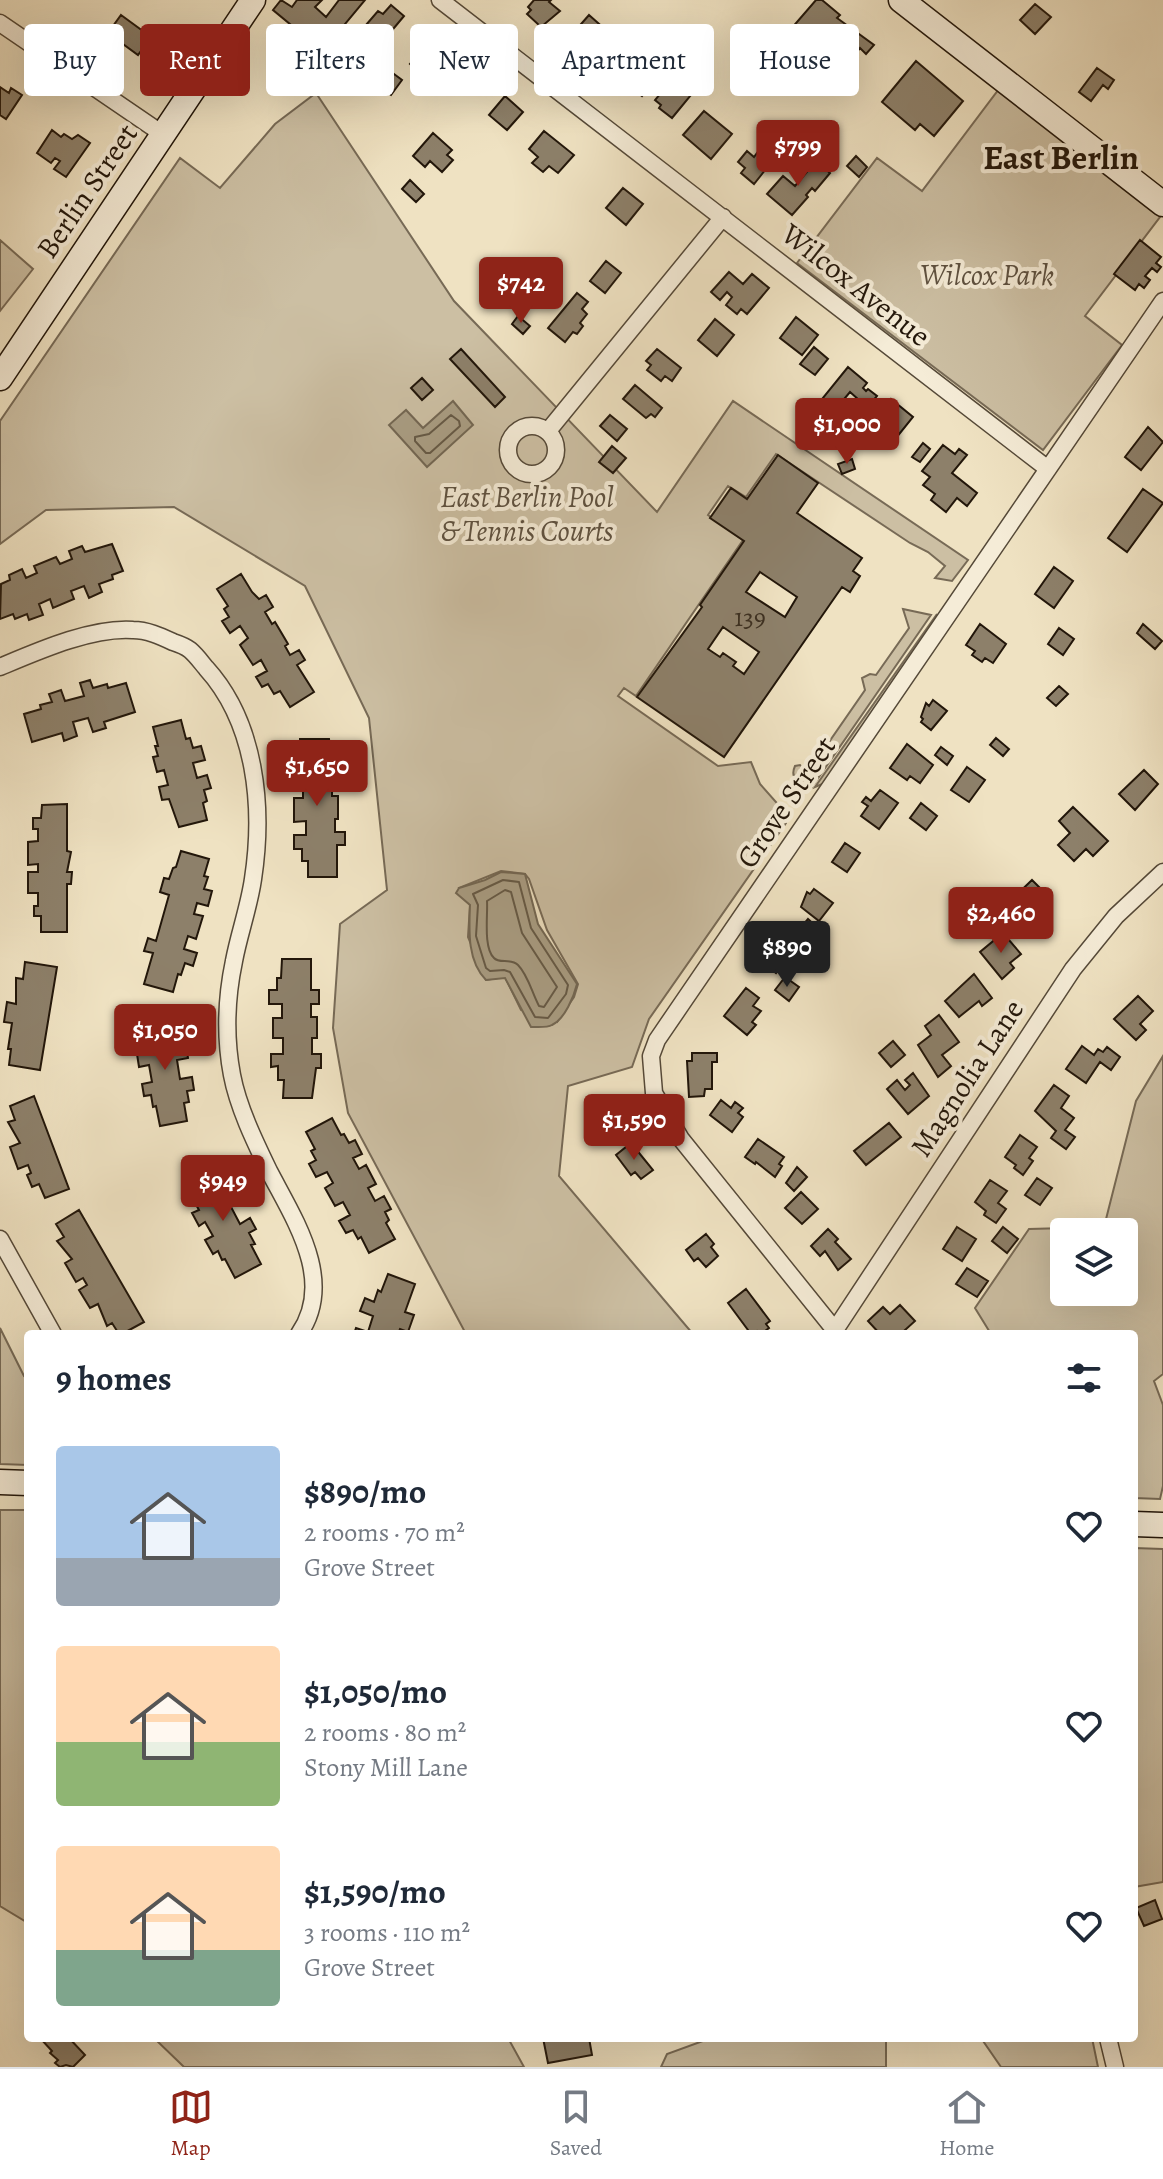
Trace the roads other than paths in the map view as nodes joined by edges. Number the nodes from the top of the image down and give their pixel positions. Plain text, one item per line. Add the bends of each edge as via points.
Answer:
1 (253, 0) edge
2 (440, 0) edge
3 (901, 0) edge
4 (0, 23) edge
5 (164, 135) junction
6 (1163, 204) edge
7 (723, 217) junction
8 (1163, 301) edge
9 (0, 378) edge
10 (548, 431) dead end
11 (1048, 469) junction
12 (0, 667) edge
13 (1163, 872) edge
14 (0, 1239) edge
15 (51, 1330) edge
16 (302, 1330) edge
17 (834, 1330) edge
18 (837, 1330) edge
19 (0, 1482) edge
20 (24, 1483) edge
21 (1138, 1524) edge
22 (1163, 1525) edge
23 (1109, 2042) edge
24 (1115, 2067) edge

1 - 5 street, Berlin Street
2 - 7 street, Wilcox Avenue
3 - 6 street
4 - 5 street
5 - 9 street, Berlin Street
7 - 10 street
7 - 11 street, Wilcox Avenue
8 - 11 street, Grove Street
11 - 17 street, Grove Street via 651,1056 654,1093 681,1139
12 - 16 street via 110,630 134,630 189,649 224,687 248,741 258,813 253,879 233,964 226,1043 235,1092 311,1259 312,1299
13 - 18 street, Magnolia Lane via 1116,916 1073,969
14 - 15 street
19 - 20 street
21 - 22 street
23 - 24 street

